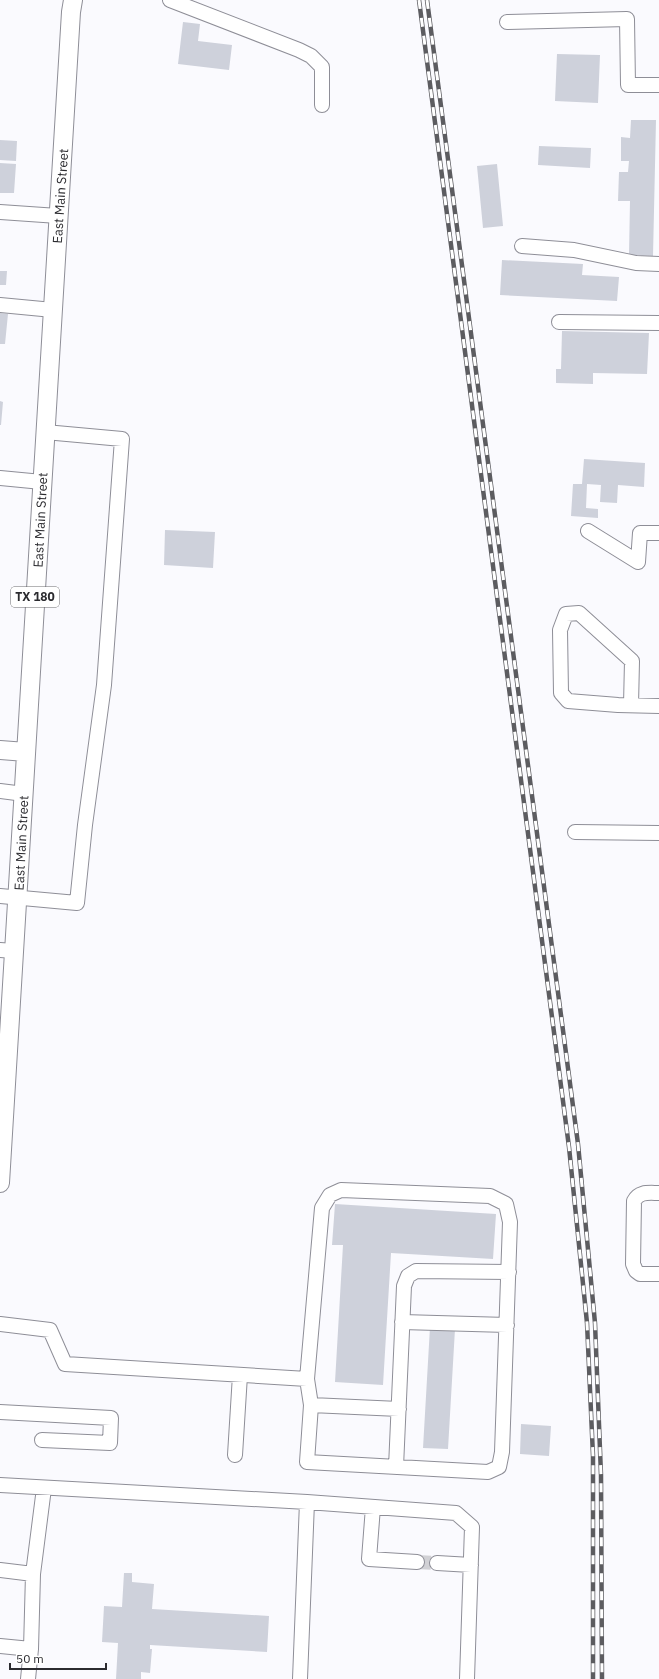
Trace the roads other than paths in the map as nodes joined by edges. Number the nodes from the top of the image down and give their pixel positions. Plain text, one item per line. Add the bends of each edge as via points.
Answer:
1 (73, 0) edge
2 (170, 0) edge
3 (507, 22) dead end
4 (659, 85) edge
5 (322, 105) dead end
6 (0, 212) edge
7 (58, 216) junction
8 (522, 246) dead end
9 (659, 264) edge
10 (0, 305) edge
11 (53, 310) junction
12 (559, 322) dead end
13 (659, 324) edge
14 (45, 432) junction
15 (0, 478) edge
16 (42, 482) junction
17 (588, 531) dead end
18 (659, 534) edge
19 (659, 697) edge
20 (631, 701) junction
21 (659, 706) edge
22 (0, 750) edge
23 (26, 752) junction
24 (0, 791) edge
25 (24, 794) junction
26 (575, 832) dead end
27 (659, 833) edge
28 (9, 896) edge
29 (7, 951) edge
30 (5, 1022) edge
31 (3, 1089) edge
32 (0, 1183) edge
33 (659, 1193) edge
34 (509, 1272) junction
35 (659, 1274) edge
36 (402, 1322) junction
37 (0, 1324) edge
38 (507, 1325) junction
39 (240, 1375) junction
40 (308, 1378) junction
41 (311, 1405) junction
42 (399, 1409) junction
43 (0, 1412) edge
44 (42, 1440) dead end
45 (235, 1455) dead end
46 (396, 1467) junction
47 (0, 1485) edge
48 (44, 1488) junction
49 (307, 1502) junction
50 (373, 1506) junction
51 (417, 1562) tunnel mouth
52 (437, 1563) tunnel mouth
53 (471, 1565) junction
54 (0, 1570) edge
55 (33, 1574) junction
56 (0, 1646) edge
57 (31, 1649) junction
58 (28, 1679) edge
59 (300, 1679) edge
60 (467, 1679) edge

1 - 7 main road, East Main Street / TX 180
2 - 5 street via 311,56 322,67
3 - 4 street via 627,19 628,85
6 - 7 street
7 - 11 main road, East Main Street / TX 180
8 - 9 street via 574,250 636,263
10 - 11 street
11 - 14 main road, East Main Street / TX 180
12 - 13 street
14 - 16 main road, East Main Street / TX 180
14 - 28 street via 122,439 104,685 84,825 77,903
15 - 16 street
16 - 23 main road, East Main Street / TX 180
17 - 18 street via 638,562 640,533
19 - 20 street
20 - 20 street via 632,661 579,613 566,614 560,630 561,693 568,701
20 - 21 street
22 - 23 main road
23 - 25 main road, East Main Street / TX 180
24 - 25 street
25 - 28 main road, East Main Street / TX 180
26 - 27 street
28 - 29 main road, East Main Street / TX 180
29 - 30 main road, East Main Street / TX 180
30 - 31 main road, East Main Street / TX 180
31 - 32 main road, East Main Street / TX 180
33 - 35 street via 640,1194 634,1201 633,1264 640,1274
34 - 36 street via 416,1271 408,1276 404,1286
34 - 38 street
34 - 40 street via 510,1222 506,1204 490,1196 342,1190 330,1195 322,1208
36 - 38 street
36 - 42 street
37 - 39 street via 50,1330 65,1364
38 - 46 street via 502,1452 499,1467 488,1472
39 - 40 street
39 - 45 street
40 - 41 street
41 - 42 street
41 - 46 street via 307,1462
42 - 46 street
43 - 44 street via 111,1418 110,1443
47 - 48 street
48 - 49 street
48 - 55 street
49 - 50 street
49 - 59 street
50 - 51 street via 369,1559
50 - 53 street via 456,1513 472,1527
52 - 53 street
53 - 60 street
54 - 55 street
55 - 57 street
56 - 57 street
57 - 58 street

